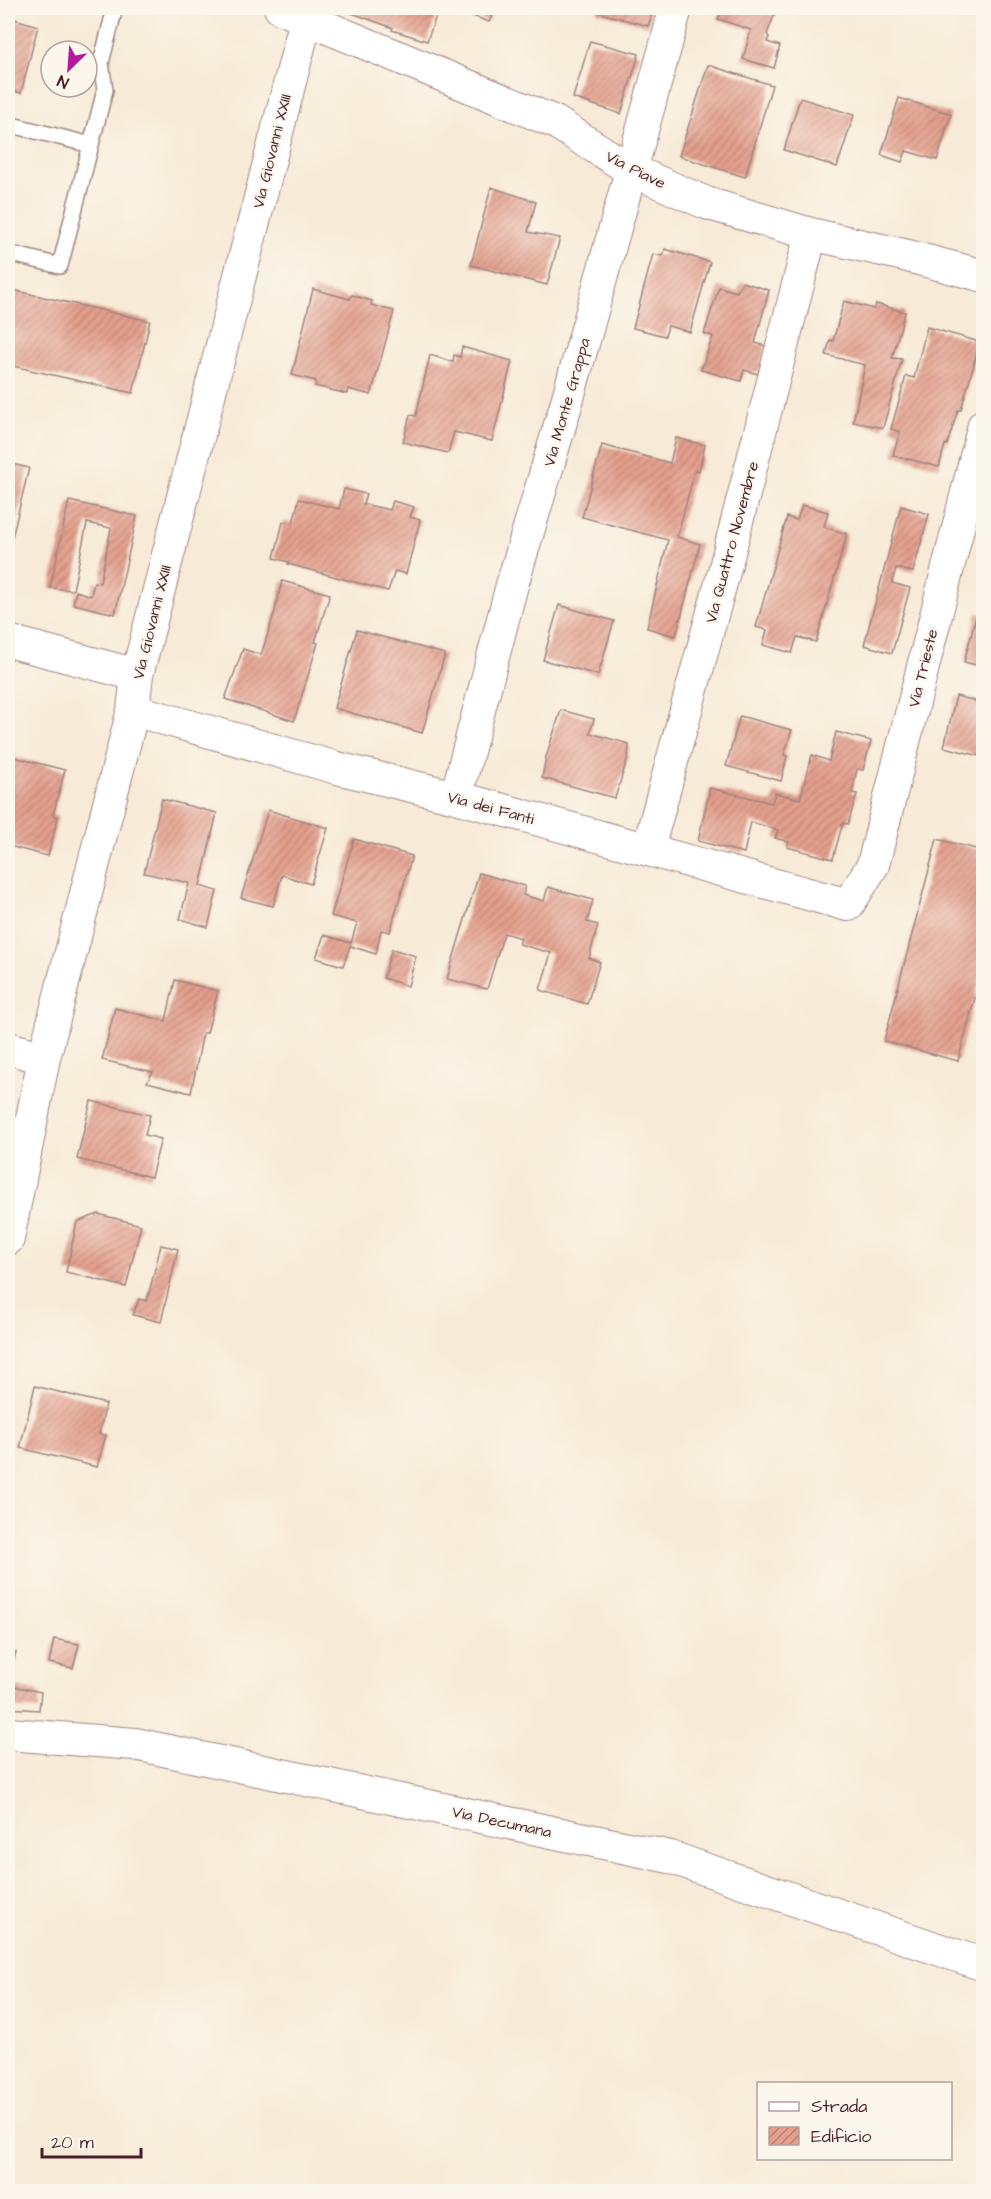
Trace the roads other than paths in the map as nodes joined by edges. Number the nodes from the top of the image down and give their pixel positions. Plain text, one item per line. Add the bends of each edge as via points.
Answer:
1 (115, 8) edge
2 (676, 8) edge
3 (298, 10) edge
4 (8, 124) edge
5 (91, 145) junction
6 (632, 170) junction
7 (812, 234) junction
8 (8, 253) edge
9 (984, 276) edge
10 (984, 425) edge
11 (8, 641) edge
12 (137, 675) junction
13 (133, 710) junction
14 (456, 797) junction
15 (648, 849) junction
16 (848, 905) joint
17 (8, 1048) edge
18 (44, 1058) junction
19 (8, 1239) edge
20 (8, 1734) edge
21 (984, 1965) edge

1 - 5 lane via 101,63 105,90
2 - 6 street, Via Monte Grappa
3 - 6 street, Via Piave via 555,122
3 - 12 street, Via Giovanni XXIII
4 - 5 lane
5 - 8 lane via 60,266
6 - 7 street, Via Piave via 706,202
6 - 14 street, Via Monte Grappa via 512,585
7 - 9 street, Via Piave
7 - 15 street, Via Quattro Novembre
10 - 16 street, Via Trieste via 873,865
11 - 12 street
12 - 13 street, Via Giovanni XXIII
13 - 14 street, Via dei Fanti
13 - 18 street, Via Giovanni XXIII
14 - 15 street, Via dei Fanti
15 - 16 street, Via dei Fanti
17 - 18 street
18 - 19 street, Via Giovanni XXIII
20 - 21 street, Via Decumana via 135,1744 670,1857

